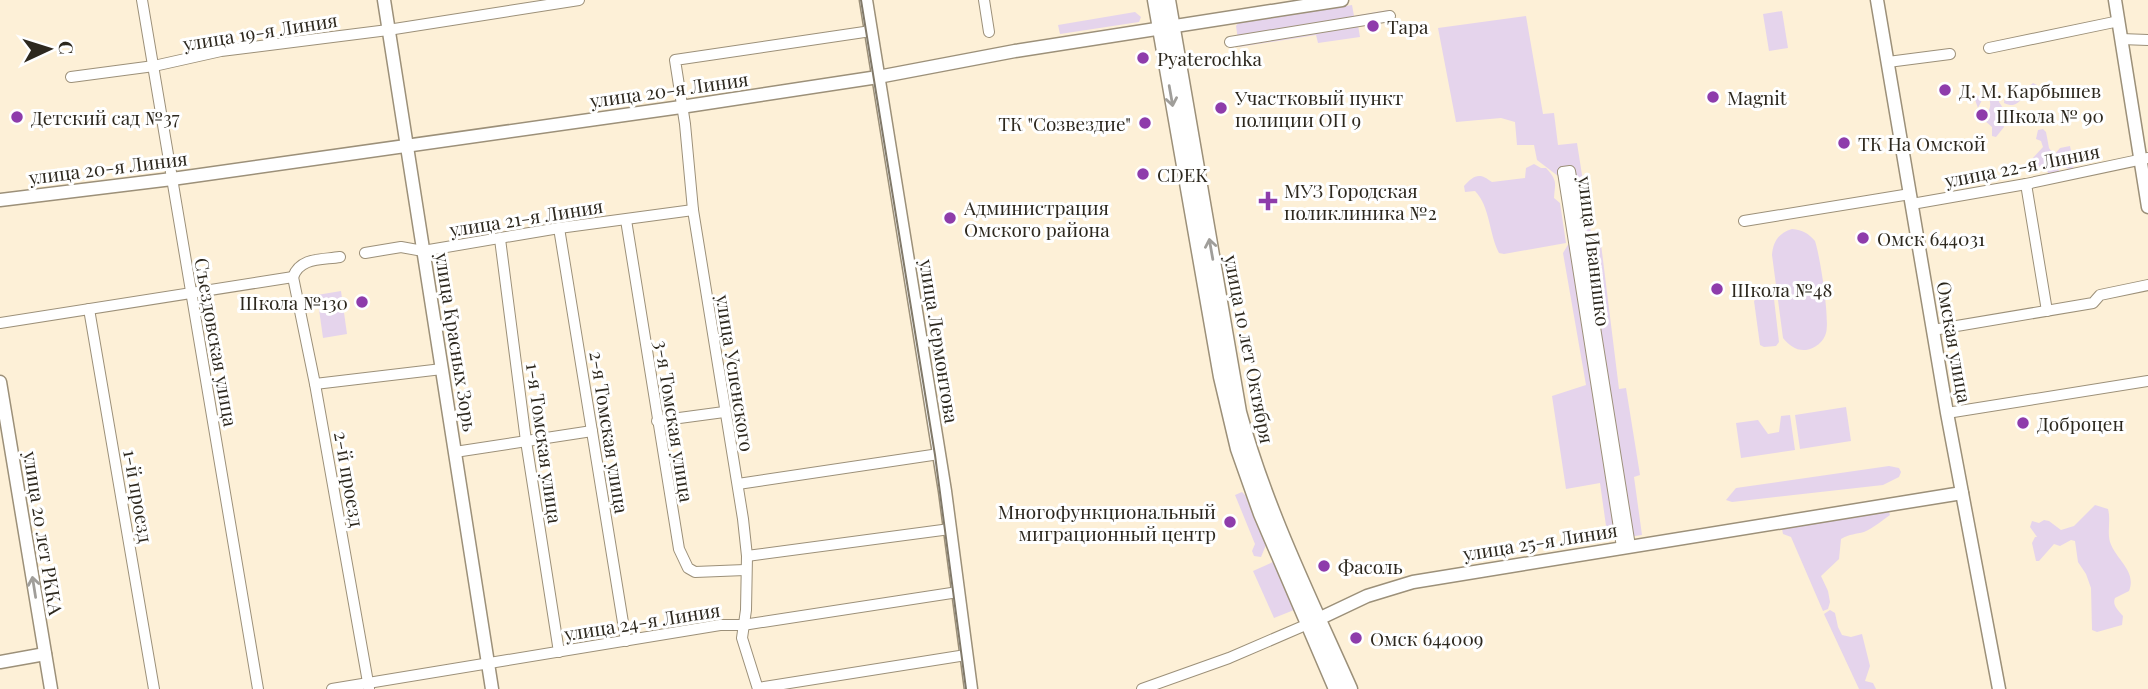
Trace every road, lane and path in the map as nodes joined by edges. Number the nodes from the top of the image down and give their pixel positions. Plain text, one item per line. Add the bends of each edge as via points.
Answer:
1 (142, 0) edge
2 (384, 0) edge
3 (579, 0) edge
4 (866, 0) edge
5 (984, 0) edge
6 (1155, 0) edge
7 (1168, 0) edge
8 (1342, 0) edge
9 (1877, 0) edge
10 (2115, 0) edge
11 (1390, 16) dead end
12 (2119, 21) junction
13 (1166, 28) junction
14 (388, 30) junction
15 (871, 31) junction
16 (989, 32) dead end
17 (2121, 39) junction
18 (2148, 40) edge
19 (1230, 42) dead end
20 (1989, 48) dead end
21 (1950, 54) dead end
22 (1888, 62) junction
23 (154, 66) junction
24 (71, 77) dead end
25 (878, 77) junction
26 (681, 107) junction
27 (407, 146) junction
28 (2144, 159) edge
29 (172, 179) junction
30 (2146, 179) edge
31 (2026, 184) junction
32 (1911, 199) junction
33 (0, 200) edge
34 (2148, 207) edge
35 (693, 210) junction
36 (626, 220) junction
37 (1744, 221) dead end
38 (559, 228) junction
39 (500, 239) junction
40 (423, 251) junction
41 (365, 253) dead end
42 (340, 257) dead end
43 (293, 276) junction
44 (2148, 285) edge
45 (191, 292) junction
46 (89, 309) junction
47 (2047, 311) junction
48 (0, 323) edge
49 (1933, 330) junction
50 (442, 369) junction
51 (2148, 381) edge
52 (0, 382) edge
53 (315, 384) junction
54 (724, 412) junction
55 (1947, 413) junction
56 (657, 421) junction
57 (592, 431) junction
58 (526, 441) junction
59 (455, 452) junction
60 (939, 454) junction
61 (737, 484) junction
62 (1962, 493) junction
63 (950, 529) junction
64 (1626, 546) junction
65 (747, 556) junction
66 (745, 570) junction
67 (958, 592) junction
68 (1313, 621) junction
69 (743, 625) junction
70 (626, 641) junction
71 (559, 652) junction
72 (45, 654) junction
73 (966, 655) junction
74 (0, 662) edge
75 (488, 663) junction
76 (369, 686) edge
77 (758, 688) edge
78 (51, 689) edge
79 (154, 689) edge
80 (258, 689) edge
81 (332, 689) edge
82 (492, 689) edge
83 (971, 689) edge
84 (1142, 689) edge
85 (1336, 689) edge
86 (1350, 689) edge
87 (1999, 689) edge

1 - 23 street, Съездовская улица
2 - 14 main road, улица Красных Зорь
3 - 14 street, улица 19-я Линия
4 - 15 main road, улица Лермонтова
5 - 16 street
6 - 13 main road, улица 10 лет Октября
7 - 13 main road, улица 10 лет Октября
8 - 13 main road, улица 20-я Линия
9 - 22 main road, Омская улица
10 - 12 main road
11 - 19 street
12 - 17 main road
12 - 20 street
13 - 25 main road, улица 20-я Линия
13 - 68 main road, улица 10 лет Октября via 1229,415 1261,514
14 - 23 street, улица 19-я Линия via 221,51
14 - 27 main road, улица Красных Зорь
15 - 25 main road, улица Лермонтова
15 - 26 street, улица Успенского via 675,60
17 - 18 street
17 - 28 main road
21 - 22 street
22 - 32 main road, Омская улица
23 - 24 street, улица 19-я Линия
23 - 29 street, Съездовская улица
25 - 26 main road, улица 20-я Линия
25 - 60 main road, улица Лермонтова
26 - 27 main road, улица 20-я Линия
26 - 35 street, улица Успенского
27 - 29 main road, улица 20-я Линия
27 - 40 main road, улица Красных Зорь
28 - 30 main road
28 - 31 street, улица 22-я Линия
29 - 33 main road, улица 20-я Линия
29 - 45 street, Съездовская улица
30 - 34 main road
31 - 32 street, улица 22-я Линия
31 - 47 street
32 - 37 street, улица 22-я Линия
32 - 49 main road, Омская улица
35 - 36 street, улица 21-я Линия
35 - 54 street, улица Успенского
36 - 38 street, улица 21-я Линия
36 - 56 street, 3-я Томская улица
38 - 39 street, улица 21-я Линия
38 - 57 street, 2-я Томская улица
39 - 40 street, улица 21-я Линия
39 - 58 street, 1-я Томская улица
40 - 41 street, улица 21-я Линия via 401,247
40 - 50 main road, улица Красных Зорь
42 - 43 street via 303,262
43 - 45 street
43 - 53 street, 2-й проезд
44 - 47 street via 2106,293 2093,303
45 - 46 street
45 - 80 street, Съездовская улица
46 - 48 street
46 - 79 street, 1-й проезд
47 - 49 street
49 - 55 main road, Омская улица
50 - 53 street
50 - 59 main road, улица Красных Зорь
51 - 55 street
72 -> 52 main road, улица 20 лет РККА
53 - 76 street, 2-й проезд
54 - 56 street
54 - 61 street, улица Успенского
55 - 62 main road, Омская улица
56 - 66 street, 3-я Томская улица via 683,560 695,572
57 - 58 street
57 - 70 street, 2-я Томская улица
58 - 59 street
58 - 71 street, 1-я Томская улица
59 - 75 main road, улица Красных Зорь
60 - 61 street
60 - 63 main road, улица Лермонтова
61 - 65 street, улица Успенского
62 - 64 main road, улица 25-я Линия
62 - 87 main road, Омская улица
63 - 65 street
63 - 67 main road, улица Лермонтова
64 - 64 street, улица Иванишко via 1570,171 1563,172
64 - 68 main road, улица 25-я Линия via 1413,582 1367,596
65 - 66 street, улица Успенского
66 - 69 street, улица Успенского
67 - 69 street, улица 24-я Линия
67 - 73 main road, улица Лермонтова
68 - 84 street, улица 25-я Линия
68 - 85 main road, улица 10 лет Октября
68 - 86 main road, улица 10 лет Октября
69 - 70 street, улица 24-я Линия
69 - 77 street, улица Успенского
70 - 71 street, улица 24-я Линия
71 - 75 street, улица 24-я Линия
72 - 74 main road
72 - 78 main road, улица 20 лет РККА
73 - 77 street
73 - 83 main road, улица Лермонтова
75 - 76 street, улица 24-я Линия
75 - 82 main road, улица Красных Зорь
76 - 81 street, улица 24-я Линия

